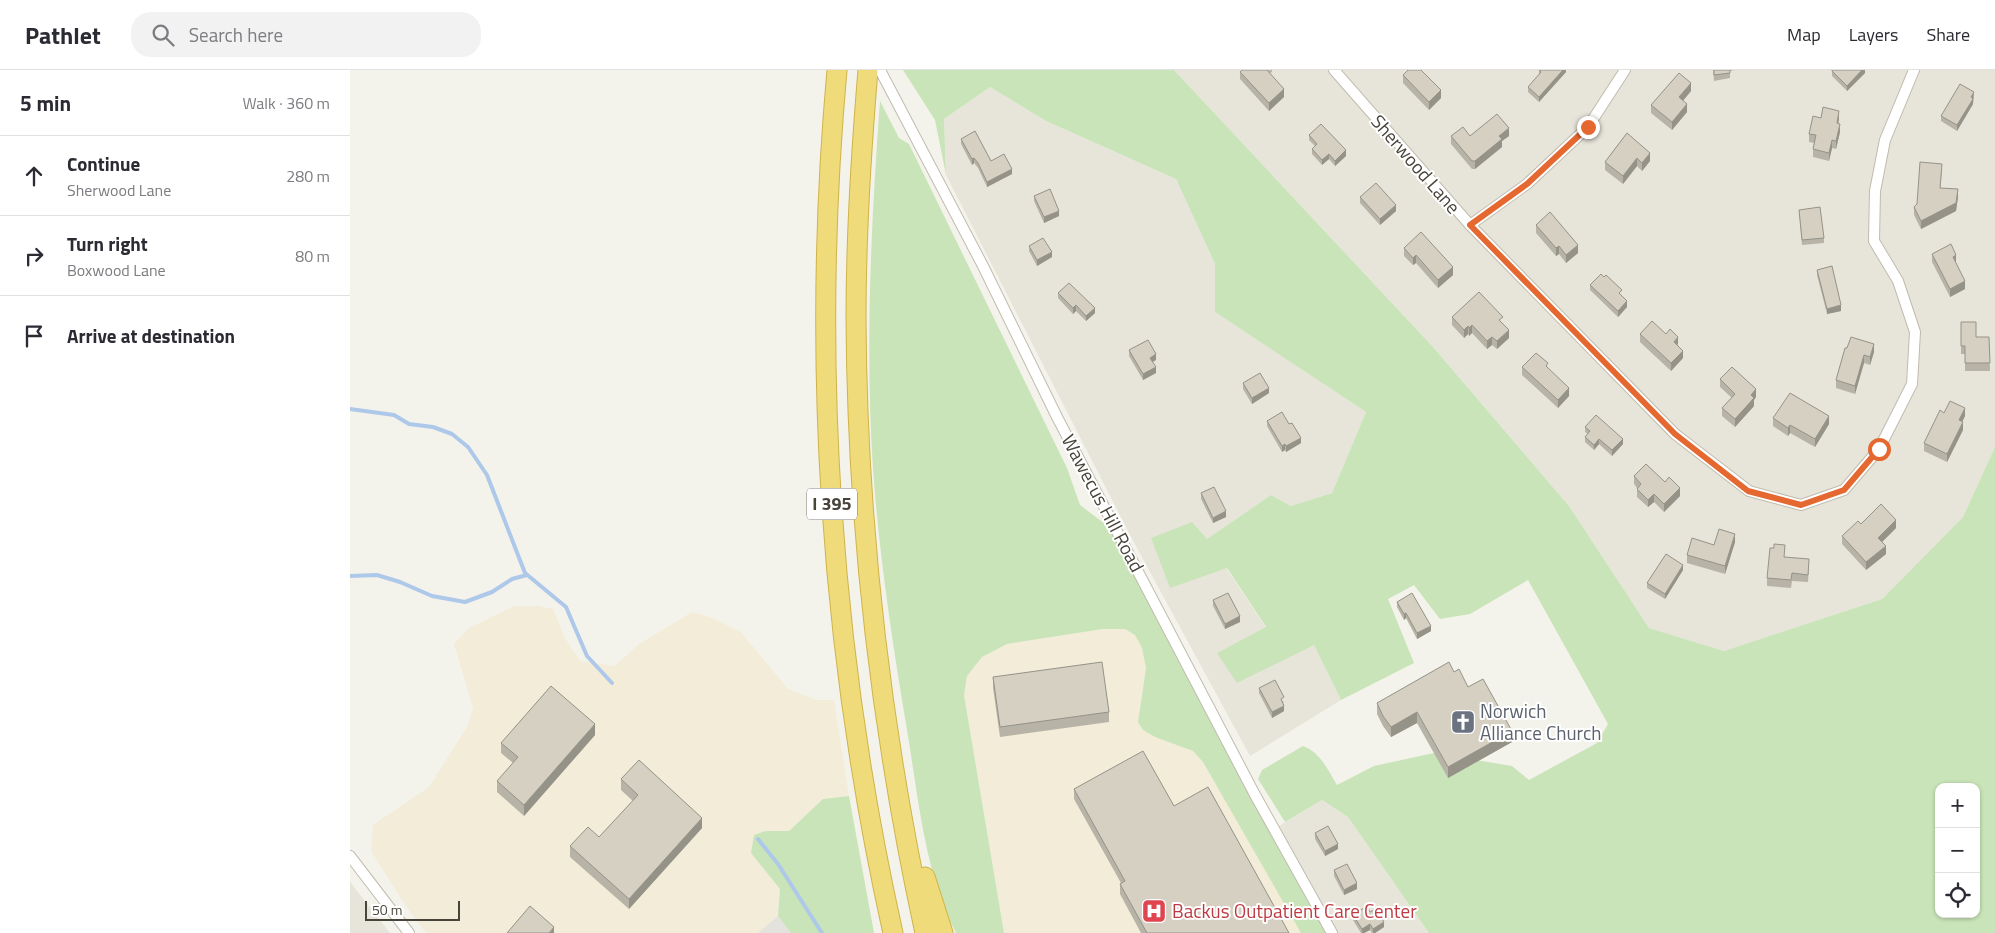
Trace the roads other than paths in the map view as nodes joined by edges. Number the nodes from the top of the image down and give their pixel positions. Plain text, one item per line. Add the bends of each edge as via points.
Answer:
1 (837, 70) edge
2 (868, 70) edge
3 (880, 70) edge
4 (1334, 70) edge
5 (1625, 70) edge
6 (1914, 70) edge
7 (1470, 225) junction
8 (900, 805) junction
9 (350, 856) edge
10 (409, 933) edge
11 (893, 933) edge
12 (925, 933) edge
13 (943, 933) edge
14 (1332, 933) edge

1 - 11 highway, I 395 via 829,174 826,286 827,403 833,512 857,734
2 - 8 highway, I 395 via 857,284 860,457 878,654
3 - 14 street, Wawecus Hill Road via 1250,786
4 - 7 street, Sherwood Lane
5 - 7 street via 1588,127 1527,184
6 - 7 street, Sherwood Lane via 1885,140 1875,191 1874,240 1898,281 1915,332 1912,384 1879,449 1844,490 1801,505 1748,491 1675,434
8 - 12 highway, I 395
8 - 13 highway via 912,832
9 - 10 street

